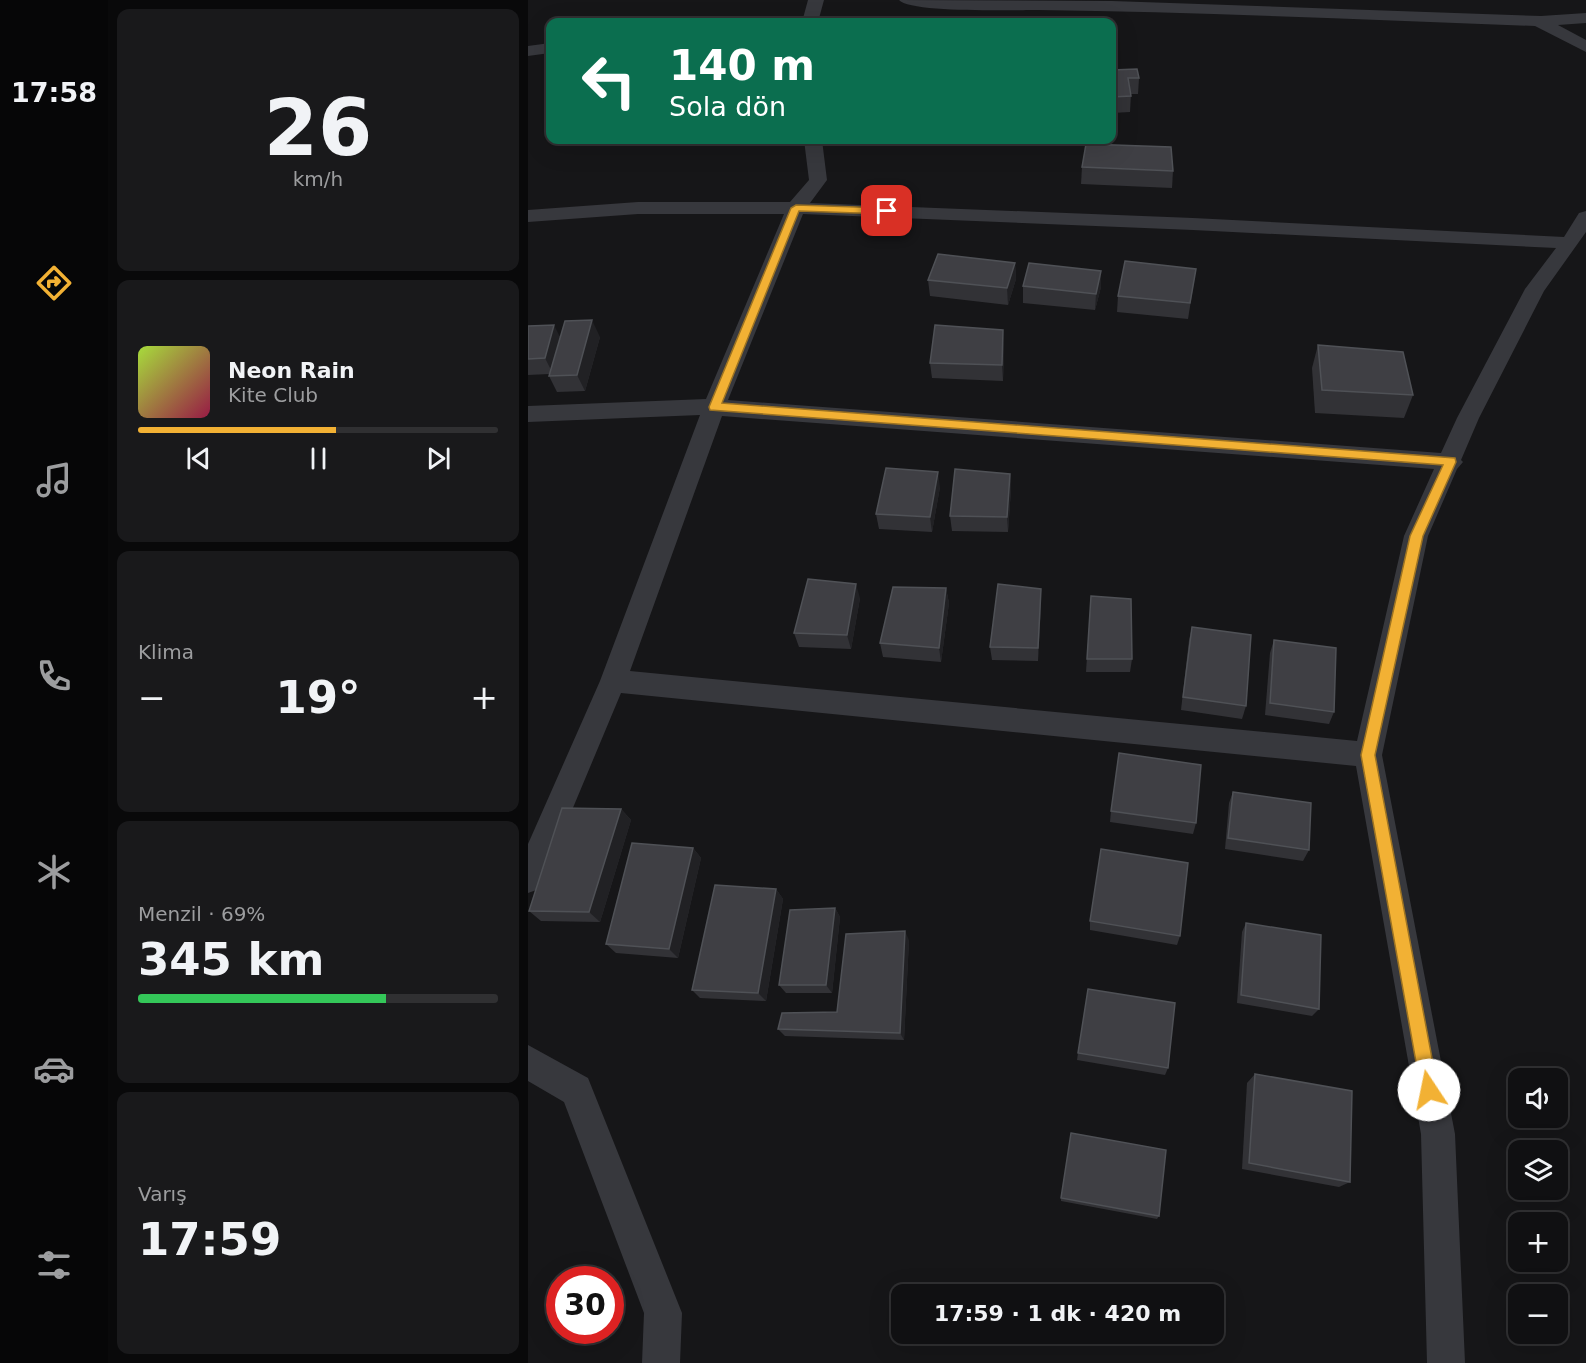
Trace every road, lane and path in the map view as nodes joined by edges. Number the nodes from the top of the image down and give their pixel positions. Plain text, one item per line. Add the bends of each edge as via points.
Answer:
1 (816, 0) edge
2 (907, 0) edge
3 (1430, 0) edge
4 (811, 18) edge
5 (1586, 18) edge
6 (1541, 21) junction
7 (1586, 47) edge
8 (546, 49) edge
9 (528, 51) edge
10 (814, 144) edge
11 (796, 208) junction
12 (528, 216) edge
13 (1586, 217) edge
14 (1570, 243) junction
15 (714, 407) junction
16 (528, 414) edge
17 (1450, 462) junction
18 (613, 681) junction
19 (1368, 755) junction
20 (528, 879) edge
21 (528, 1062) edge
22 (661, 1363) edge
23 (1446, 1363) edge

1 - 4 street
2 - 6 street
3 - 6 street
5 - 6 street
6 - 7 street
8 - 9 street
10 - 11 street via 818,180
11 - 12 street via 600,208
11 - 14 street
11 - 15 street
13 - 14 street
14 - 17 street via 1535,289 1468,418
15 - 16 street
15 - 17 street
15 - 18 street
17 - 19 street via 1416,536
18 - 19 street
18 - 20 street
19 - 23 street via 1437,1134
21 - 22 street via 576,1090 663,1312

